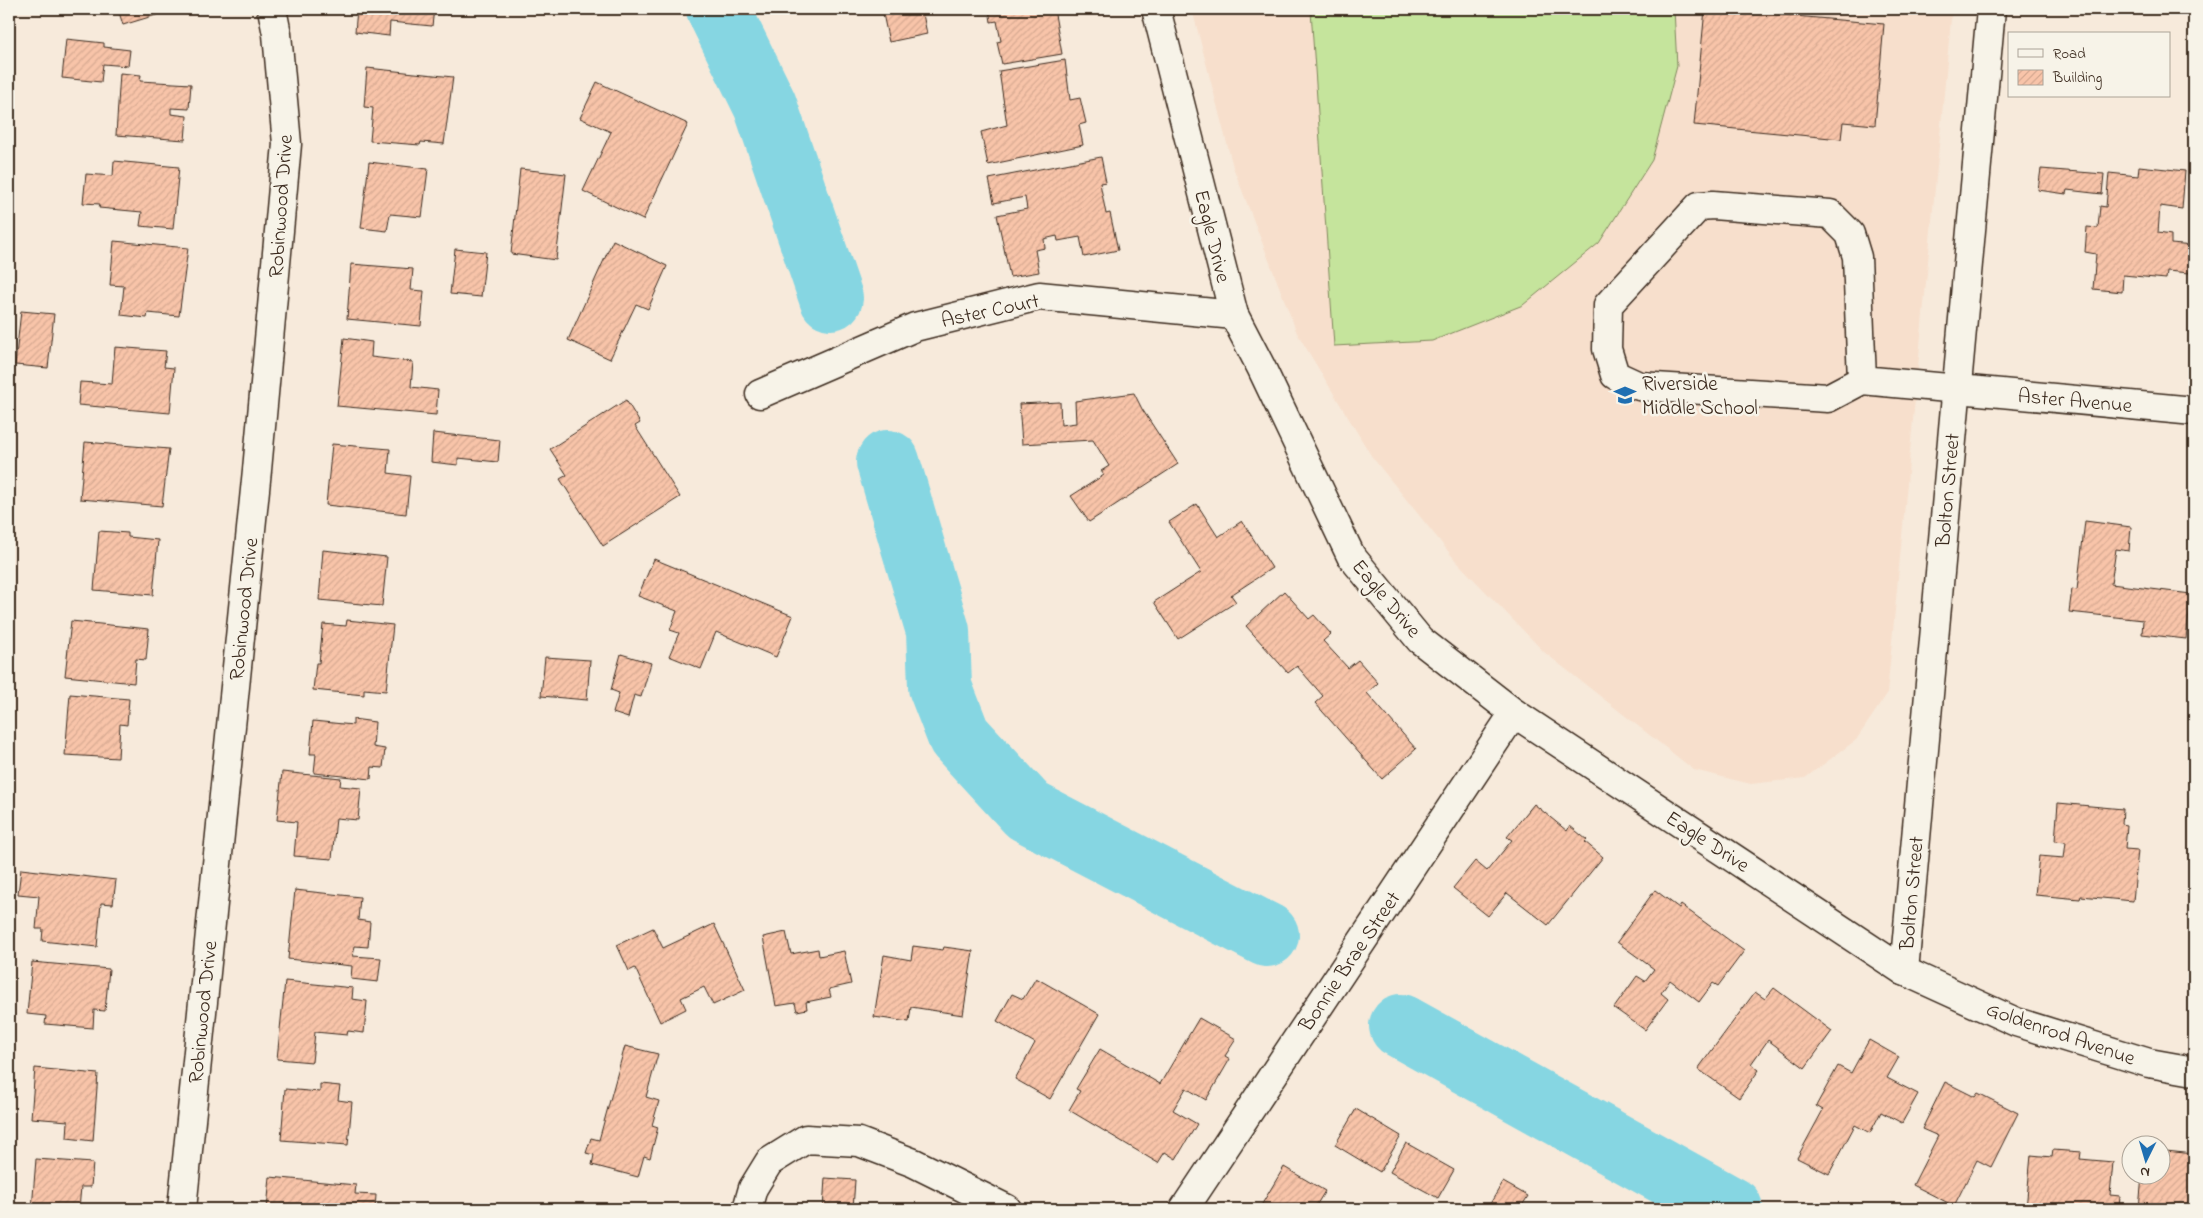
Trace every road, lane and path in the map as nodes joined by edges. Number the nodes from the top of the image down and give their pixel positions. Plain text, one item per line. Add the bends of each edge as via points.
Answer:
1 (272, 9) edge
2 (1156, 9) edge
3 (1991, 9) edge
4 (1234, 315) junction
5 (1862, 380) junction
6 (1956, 389) junction
7 (760, 394) dead end
8 (2194, 411) edge
9 (1514, 713) junction
10 (1904, 971) junction
11 (2194, 1071) edge
12 (182, 1209) edge
13 (747, 1209) edge
14 (1007, 1209) edge
15 (1184, 1209) edge

1 - 12 street, Robinwood Drive via 287,144 258,470
2 - 4 street, Eagle Drive
3 - 6 street, Bolton Street
4 - 7 street, Aster Court via 1039,296 915,327
4 - 9 street, Eagle Drive via 1351,556 1420,640
5 - 5 street via 1828,398 1639,386 1615,374 1607,349 1608,305 1699,206 1830,214 1850,234 1857,257
5 - 6 street, Aster Avenue
6 - 8 street, Aster Avenue
6 - 10 street, Bolton Street
9 - 10 street, Eagle Drive
9 - 15 street, Bonnie Brae Street
10 - 11 street, Goldenrod Avenue via 2016,1022 2150,1063
13 - 14 street via 753,1188 770,1162 806,1139 859,1142 914,1162

